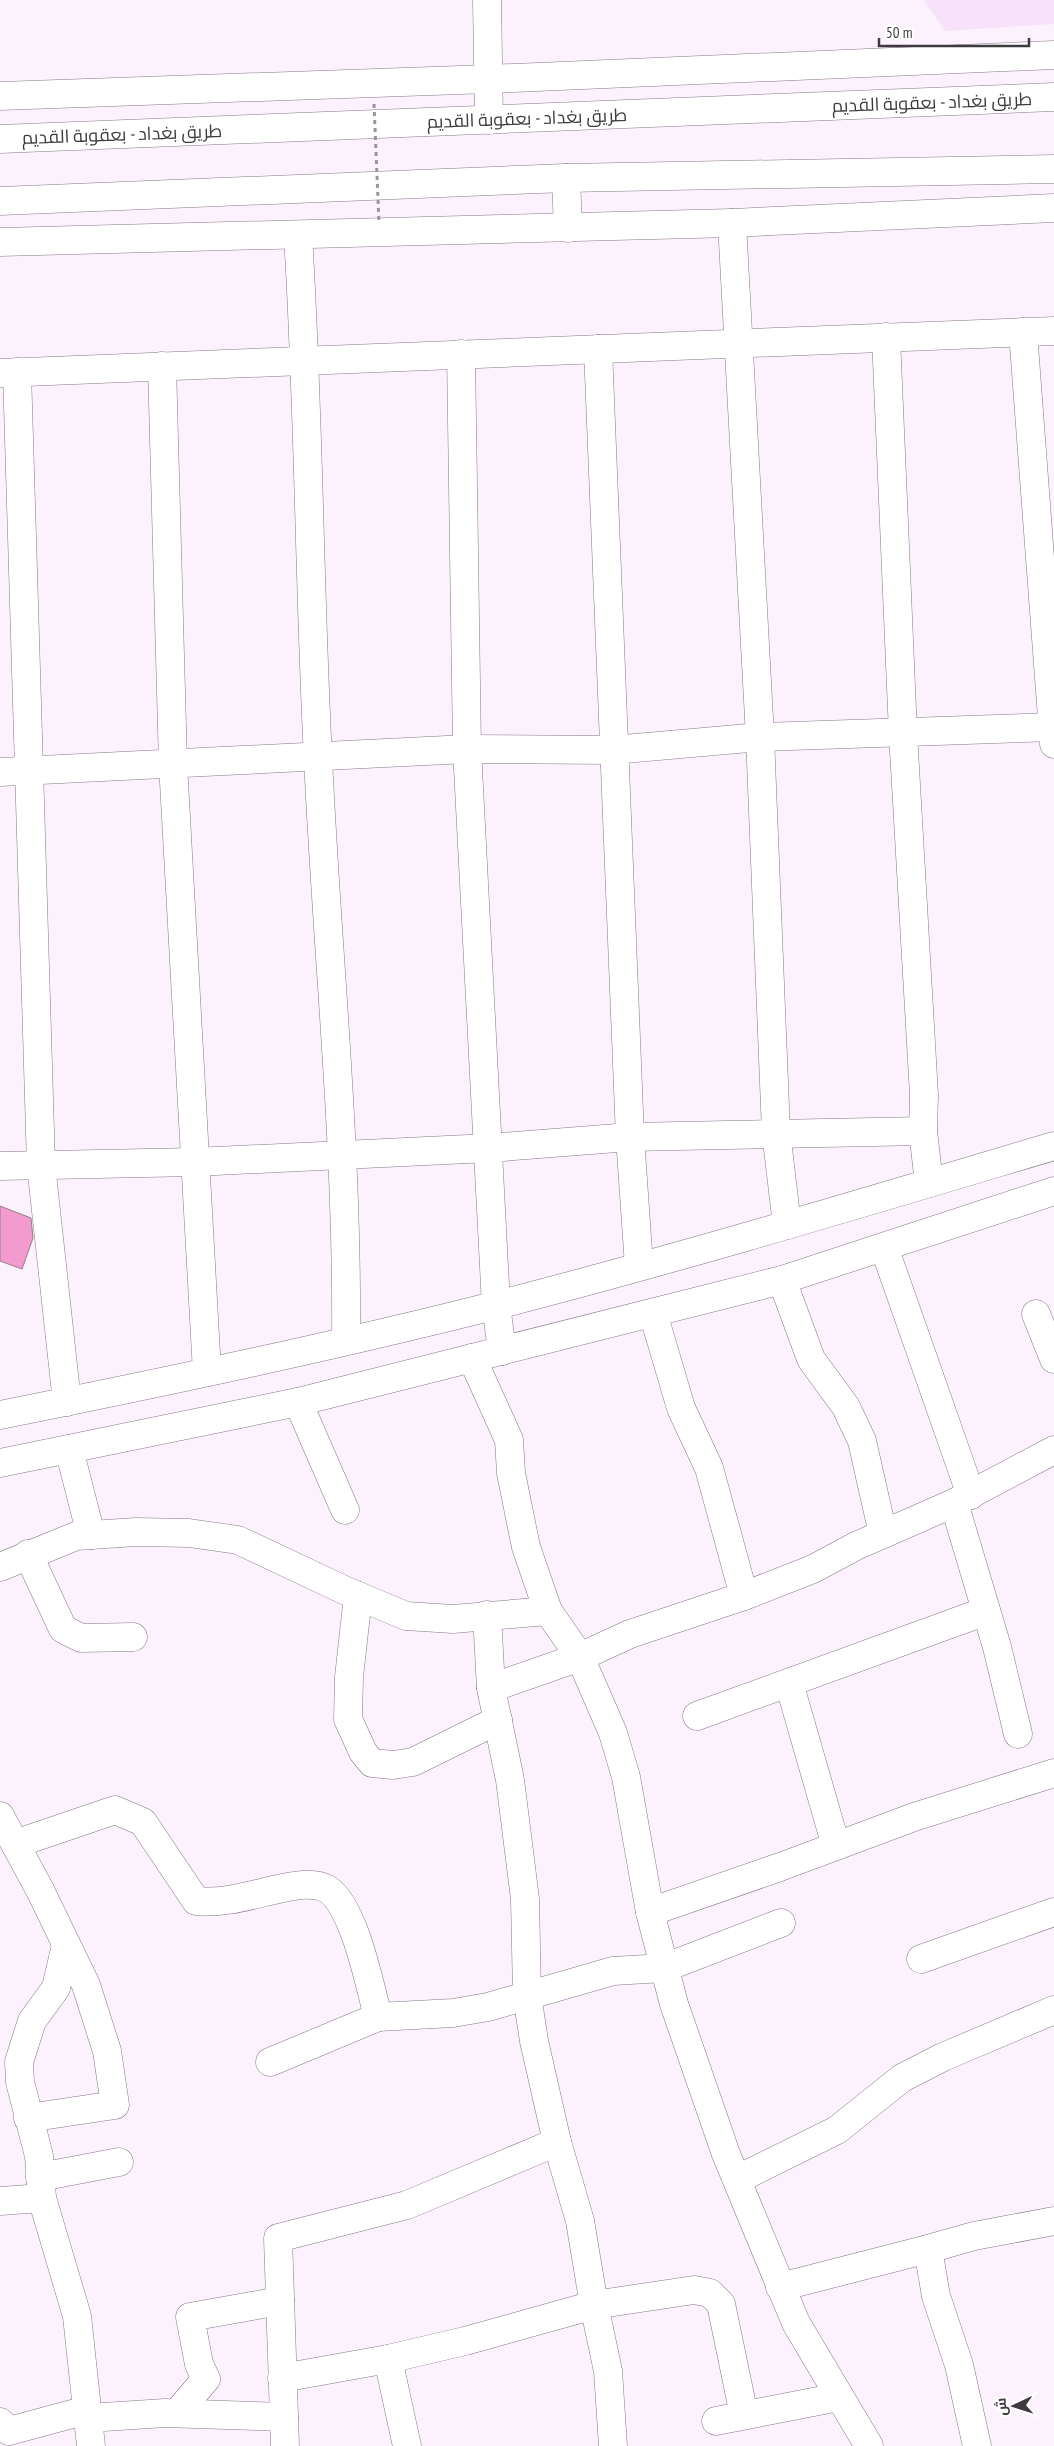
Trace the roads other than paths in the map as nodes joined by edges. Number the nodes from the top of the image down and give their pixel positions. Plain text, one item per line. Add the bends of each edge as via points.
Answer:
1 (487, 0) edge
2 (1054, 55) edge
3 (488, 79) junction
4 (0, 96) edge
5 (1054, 97) edge
6 (489, 120) junction
7 (0, 139) edge
8 (1054, 168) edge
9 (566, 178) junction
10 (0, 201) edge
11 (1054, 208) edge
12 (732, 222) junction
13 (568, 228) junction
14 (298, 236) junction
15 (0, 242) edge
16 (1054, 331) edge
17 (1023, 332) junction
18 (886, 337) junction
19 (738, 343) junction
20 (598, 349) junction
21 (461, 354) junction
22 (306, 360) junction
23 (162, 366) junction
24 (8, 372) edge
25 (1054, 727) edge
26 (904, 732) junction
27 (760, 737) junction
28 (1054, 744) edge
29 (467, 749) junction
30 (613, 750) junction
31 (318, 756) junction
32 (173, 764) junction
33 (0, 772) edge
34 (28, 772) junction
35 (923, 1131) junction
36 (776, 1132) junction
37 (630, 1137) junction
38 (1054, 1146) edge
39 (489, 1148) junction
40 (341, 1154) junction
41 (195, 1162) junction
42 (41, 1165) junction
43 (0, 1166) edge
44 (929, 1183) junction
45 (1054, 1191) edge
46 (787, 1225) junction
47 (884, 1247) junction
48 (638, 1266) junction
49 (782, 1280) junction
50 (496, 1305) junction
51 (653, 1313) junction
52 (1036, 1314) dead end
53 (346, 1341) junction
54 (502, 1350) junction
55 (472, 1358) junction
56 (1054, 1359) edge
57 (207, 1372) junction
58 (67, 1402) junction
59 (298, 1402) junction
60 (0, 1415) edge
61 (70, 1449) junction
62 (1054, 1450) edge
63 (0, 1463) edge
64 (963, 1499) junction
65 (345, 1510) dead end
66 (883, 1534) junction
67 (91, 1535) junction
68 (28, 1554) junction
69 (0, 1567) edge
70 (358, 1596) junction
71 (744, 1596) junction
72 (548, 1611) junction
73 (986, 1611) junction
74 (486, 1615) junction
75 (133, 1637) dead end
76 (580, 1657) junction
77 (789, 1684) junction
78 (491, 1688) junction
79 (697, 1716) dead end
80 (498, 1720) junction
81 (1018, 1734) dead end
82 (1054, 1773) edge
83 (0, 1816) edge
84 (15, 1844) junction
85 (836, 1846) junction
86 (650, 1912) junction
87 (1054, 1912) edge
88 (781, 1924) dead end
89 (66, 1945) junction
90 (921, 1959) dead end
91 (664, 1968) junction
92 (527, 1995) junction
93 (1054, 2010) edge
94 (378, 2017) junction
95 (270, 2062) dead end
96 (28, 2118) junction
97 (557, 2142) junction
98 (119, 2162) dead end
99 (738, 2179) junction
100 (41, 2187) junction
101 (0, 2201) edge
102 (1054, 2221) edge
103 (928, 2249) junction
104 (780, 2287) junction
105 (280, 2302) junction
106 (594, 2305) junction
107 (388, 2359) junction
108 (282, 2378) junction
109 (839, 2397) junction
110 (177, 2413) junction
111 (87, 2414) junction
112 (744, 2415) junction
113 (284, 2417) junction
114 (716, 2421) dead end
115 (0, 2422) edge
116 (90, 2446) edge
117 (284, 2446) edge
118 (407, 2446) edge
119 (612, 2446) edge
120 (869, 2446) edge
121 (977, 2446) edge

1 - 3 main road
2 - 3 main road
3 - 4 main road
3 - 6 main road
5 - 6 main road, طريق بغداد - بعقوبة القديم
6 - 7 main road, طريق بغداد - بعقوبة القديم
8 - 9 main road
9 - 10 main road
9 - 13 main road
11 - 12 main road
12 - 13 main road
12 - 19 main road
13 - 14 main road
14 - 15 main road
14 - 22 main road
16 - 17 main road
17 - 18 main road
17 - 25 main road
18 - 19 main road
18 - 26 main road
19 - 20 main road
19 - 27 main road
20 - 21 main road
20 - 30 main road
21 - 22 main road
21 - 29 main road
22 - 23 main road
22 - 31 main road
23 - 24 main road
23 - 32 main road
24 - 34 main road
25 - 26 main road
25 - 28 main road
26 - 27 main road
26 - 35 main road via 924,1095
27 - 30 main road
27 - 36 main road
29 - 30 main road
29 - 31 main road
29 - 39 main road
30 - 37 main road
31 - 32 main road
31 - 40 main road
32 - 34 main road
32 - 41 main road
33 - 34 main road
34 - 42 main road
35 - 36 main road
35 - 44 main road
36 - 37 main road
36 - 46 main road
37 - 39 main road
37 - 48 main road
38 - 44 main road
39 - 40 main road
39 - 50 main road
40 - 41 main road
40 - 53 main road
41 - 42 main road
41 - 57 main road
42 - 43 main road
42 - 58 main road
44 - 46 main road
45 - 47 main road
46 - 48 main road
47 - 49 main road
47 - 64 main road
48 - 50 main road
49 - 51 main road
49 - 66 main road via 811,1359 846,1406 862,1442
50 - 53 main road
50 - 54 main road
51 - 54 main road
51 - 71 main road via 681,1408 709,1468
52 - 56 main road
53 - 57 main road
54 - 55 main road
55 - 59 main road
55 - 72 main road via 509,1440 511,1473 526,1547
57 - 58 main road
58 - 60 main road
59 - 61 main road
59 - 65 main road
61 - 63 main road
61 - 67 main road
62 - 64 main road
64 - 66 main road
64 - 73 main road
66 - 71 main road via 813,1569
67 - 68 main road via 76,1536
67 - 70 main road via 190,1533 238,1540
68 - 69 main road
68 - 75 main road via 63,1629 81,1638
70 - 74 main road via 406,1616 453,1619
70 - 80 main road via 348,1719 362,1752 372,1763 393,1765 413,1762
71 - 76 main road via 630,1634
72 - 74 main road
72 - 76 main road
73 - 77 main road
73 - 81 main road
74 - 78 main road
76 - 78 main road
76 - 86 main road via 613,1733 626,1777
77 - 79 main road
77 - 85 main road
78 - 80 main road
80 - 92 main road via 510,1780 525,1899
82 - 85 main road via 914,1817
83 - 84 main road
84 - 89 main road
84 - 94 main road via 115,1810 143,1822 196,1901 214,1903 301,1884 326,1888 344,1906
85 - 86 main road
86 - 91 main road
87 - 90 main road
88 - 91 main road
89 - 96 main road via 56,1988 32,2022 19,2062
89 - 96 main road via 86,1985 107,2052 115,2105
91 - 92 main road via 613,1971
91 - 99 main road via 726,2154
92 - 94 main road via 453,2013
92 - 97 main road via 534,2042
93 - 99 main road via 902,2078 837,2130
94 - 95 main road
96 - 100 main road via 39,2156
97 - 105 main road via 407,2205 278,2238
97 - 106 main road via 580,2221
98 - 100 main road
99 - 104 main road
100 - 101 main road
100 - 111 main road via 77,2316
102 - 103 main road via 974,2236
103 - 104 main road
103 - 121 main road via 936,2296 959,2365
104 - 109 main road via 796,2323
105 - 108 main road
105 - 110 main road via 190,2317 199,2364 206,2379
106 - 107 main road
106 - 112 main road via 694,2290 710,2293 721,2304
106 - 119 main road via 608,2371
107 - 108 main road
107 - 118 main road
108 - 113 main road
109 - 112 main road
109 - 120 main road
110 - 111 main road
110 - 113 main road
111 - 115 main road via 9,2431
111 - 116 main road
112 - 114 main road
113 - 117 main road

